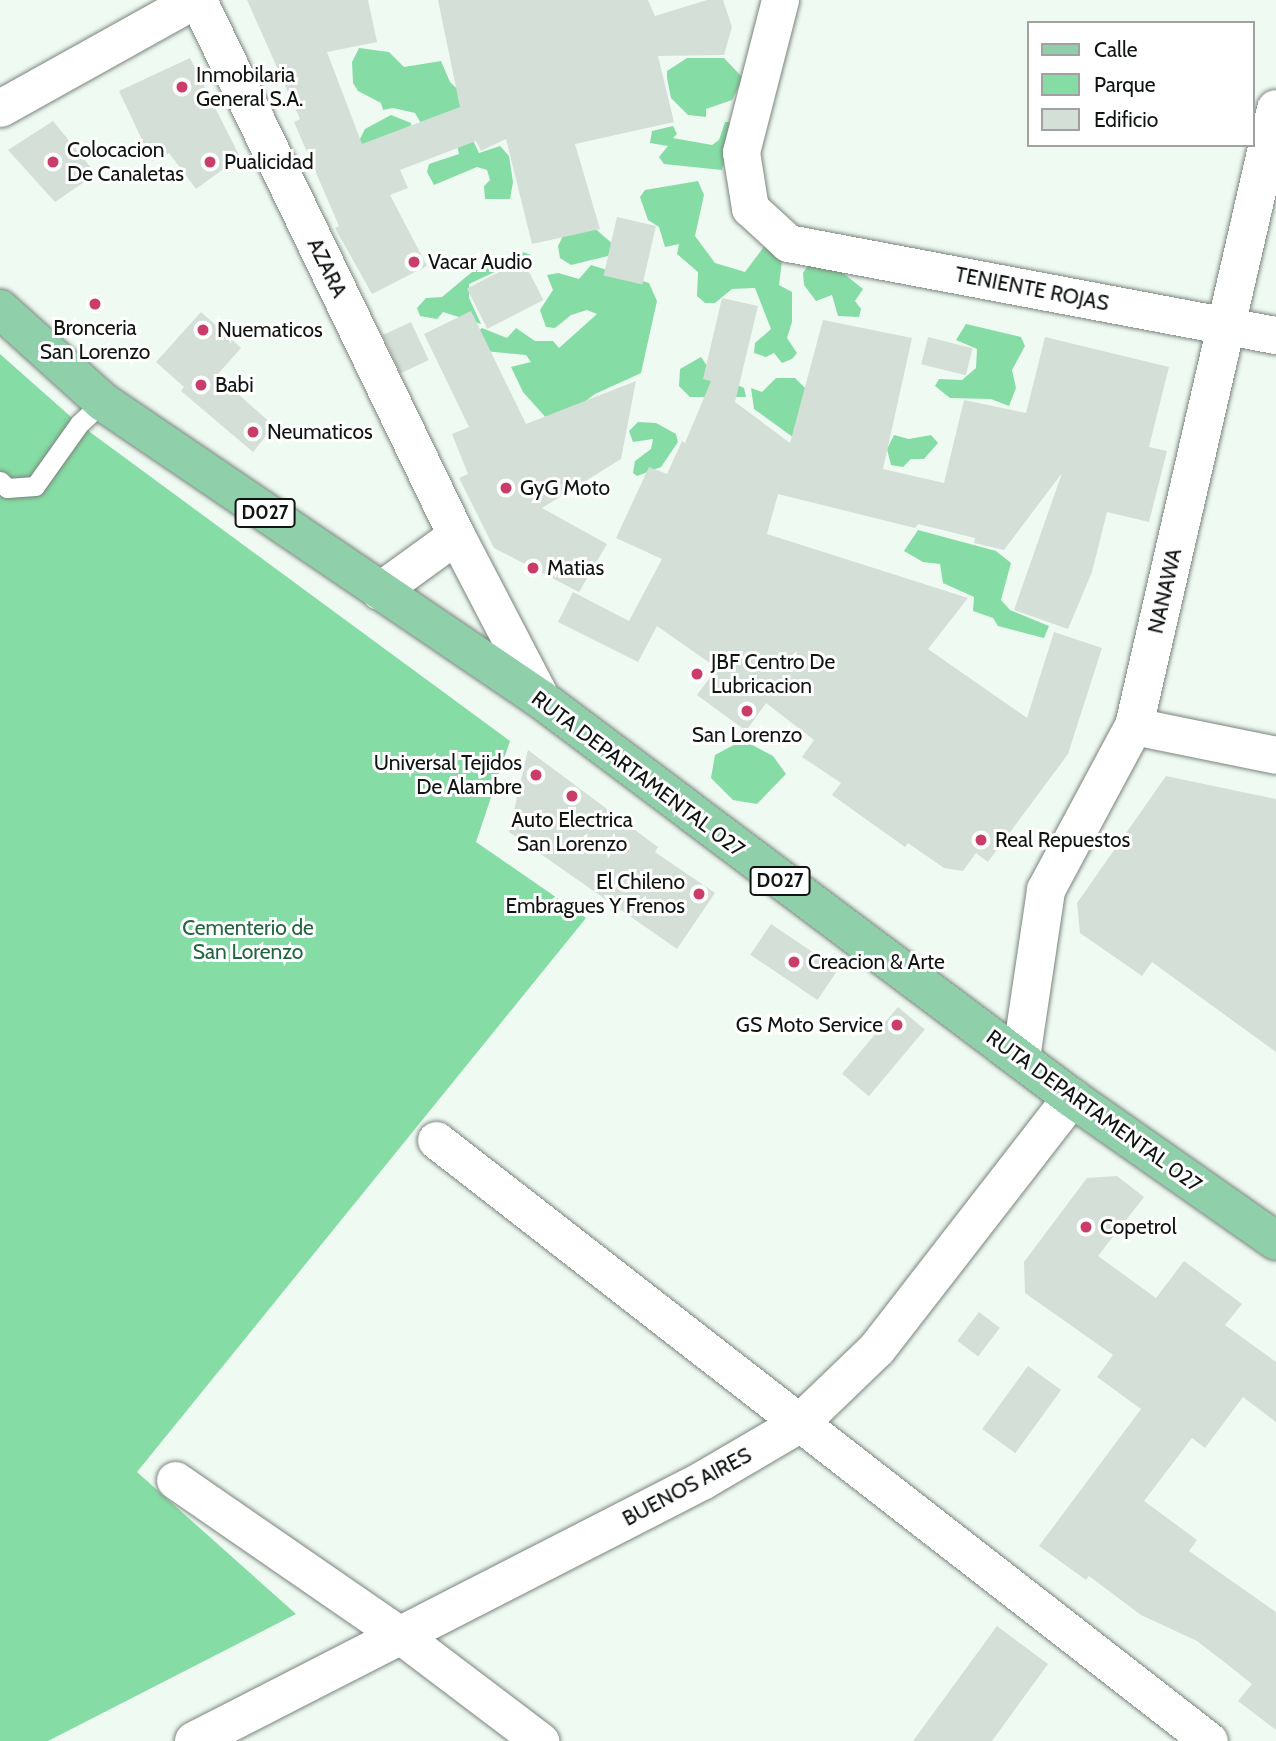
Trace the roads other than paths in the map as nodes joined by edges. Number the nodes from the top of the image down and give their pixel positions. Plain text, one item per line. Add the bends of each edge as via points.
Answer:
1 (196, 0) edge
2 (780, 0) edge
3 (0, 108) edge
4 (1276, 109) edge
5 (1267, 187) edge
6 (0, 309) edge
7 (1225, 327) junction
8 (1276, 335) edge
9 (103, 402) junction
10 (0, 481) edge
11 (456, 536) junction
12 (379, 591) junction
13 (542, 701) junction
14 (1134, 726) junction
15 (1276, 755) edge
16 (1021, 1058) junction
17 (1072, 1098) junction
18 (436, 1140) dead end
19 (1276, 1241) edge
20 (799, 1424) junction
21 (175, 1480) dead end
22 (400, 1635) junction
23 (194, 1741) edge
24 (540, 1741) edge
25 (1209, 1741) edge

1 - 3 street
1 - 11 street, AZARA
2 - 7 street, TENIENTE ROJAS via 741,152 750,208 788,243
4 - 5 street, NANAWA
5 - 7 street, NANAWA
6 - 9 main road, RUTA DEPARTAMENTAL 027 / D027
7 - 8 street, TENIENTE ROJAS
7 - 14 street, NANAWA
9 - 10 lane via 79,424 35,486 8,488
9 - 12 main road, RUTA DEPARTAMENTAL 027 / D027
11 - 12 street
11 - 13 street, AZARA
12 - 13 main road, RUTA DEPARTAMENTAL 027 / D027
13 - 16 main road, RUTA DEPARTAMENTAL 027 / D027
14 - 15 street
14 - 16 street, NANAWA via 1046,890
16 - 17 main road, RUTA DEPARTAMENTAL 027 / D027
17 - 19 main road, RUTA DEPARTAMENTAL 027 / D027
17 - 20 street, BUENOS AIRES via 877,1349
18 - 20 street
20 - 22 street, BUENOS AIRES via 702,1481
20 - 25 street
21 - 22 street
22 - 23 street, BUENOS AIRES
22 - 24 street

